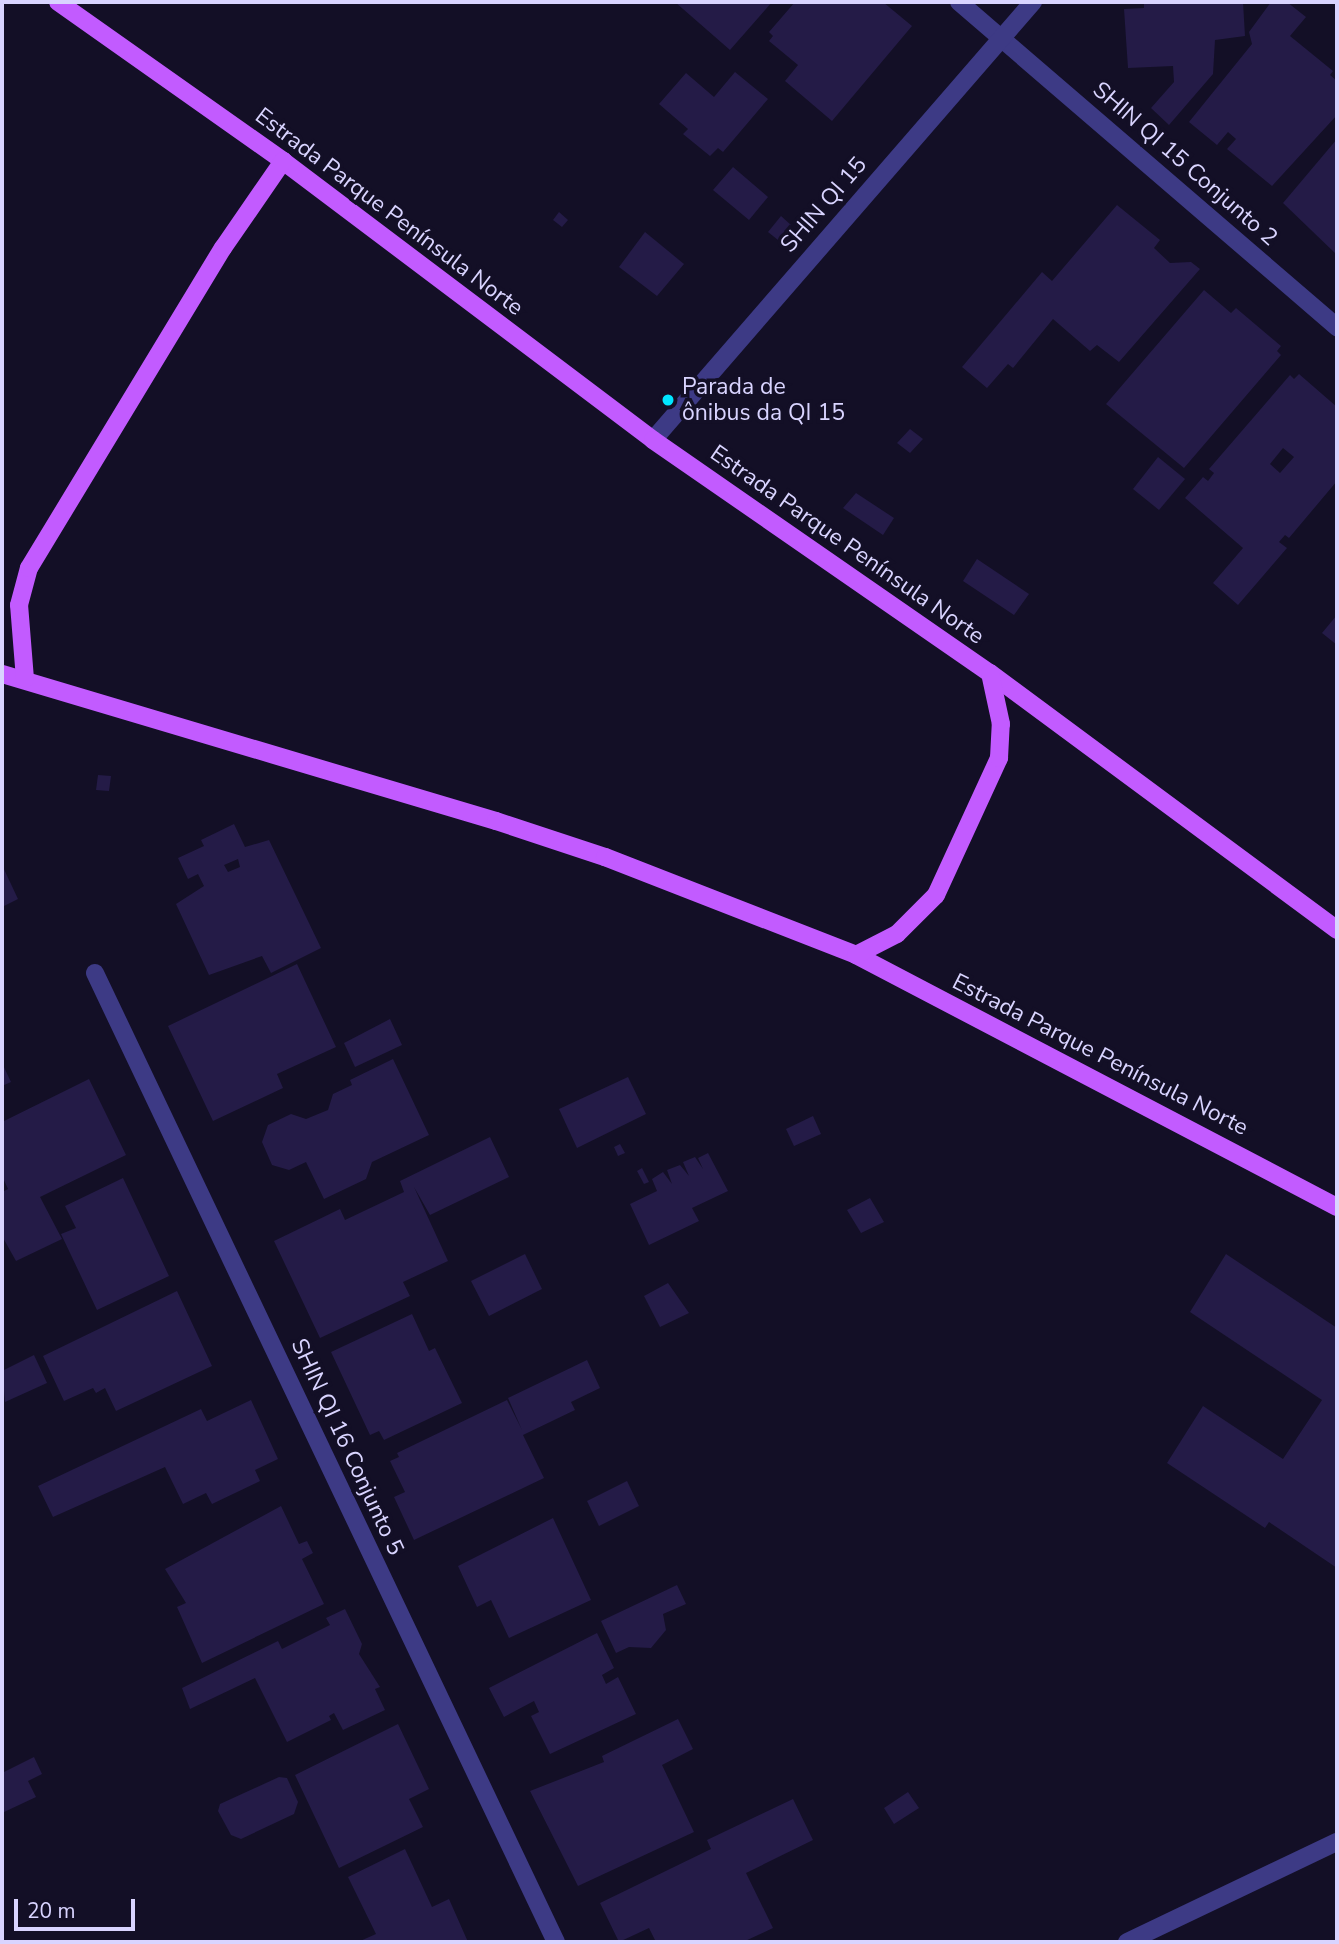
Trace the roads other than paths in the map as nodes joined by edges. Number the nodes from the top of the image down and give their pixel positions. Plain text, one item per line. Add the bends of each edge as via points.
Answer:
1 (58, 2) edge
2 (959, 2) edge
3 (1033, 2) edge
4 (1001, 38) junction
5 (283, 161) junction
6 (1337, 327) edge
7 (653, 440) junction
8 (990, 673) junction
9 (2, 674) edge
10 (25, 679) junction
11 (1337, 930) edge
12 (856, 955) junction
13 (95, 973) dead end
14 (1337, 1207) edge
15 (1337, 1842) edge
16 (556, 1942) edge
17 (1127, 1942) edge

1 - 5 main road, Estrada Parque Península Norte
2 - 4 street, SHIN QI 15 Conjunto 2
3 - 4 street, SHIN QI 15
4 - 6 street, SHIN QI 15 Conjunto 2
4 - 7 street, SHIN QI 15
5 - 7 main road, Estrada Parque Península Norte
5 - 10 main road via 223,248 29,568 19,605
7 - 8 main road, Estrada Parque Península Norte
8 - 11 main road, Estrada Parque Península Norte
8 - 12 main road via 1001,724 999,758 936,895 897,934
9 - 10 main road, Estrada Parque Península Norte
10 - 12 main road, Estrada Parque Península Norte via 496,821 604,857
12 - 14 main road, Estrada Parque Península Norte
13 - 16 street, SHIN QI 16 Conjunto 5
15 - 17 street

